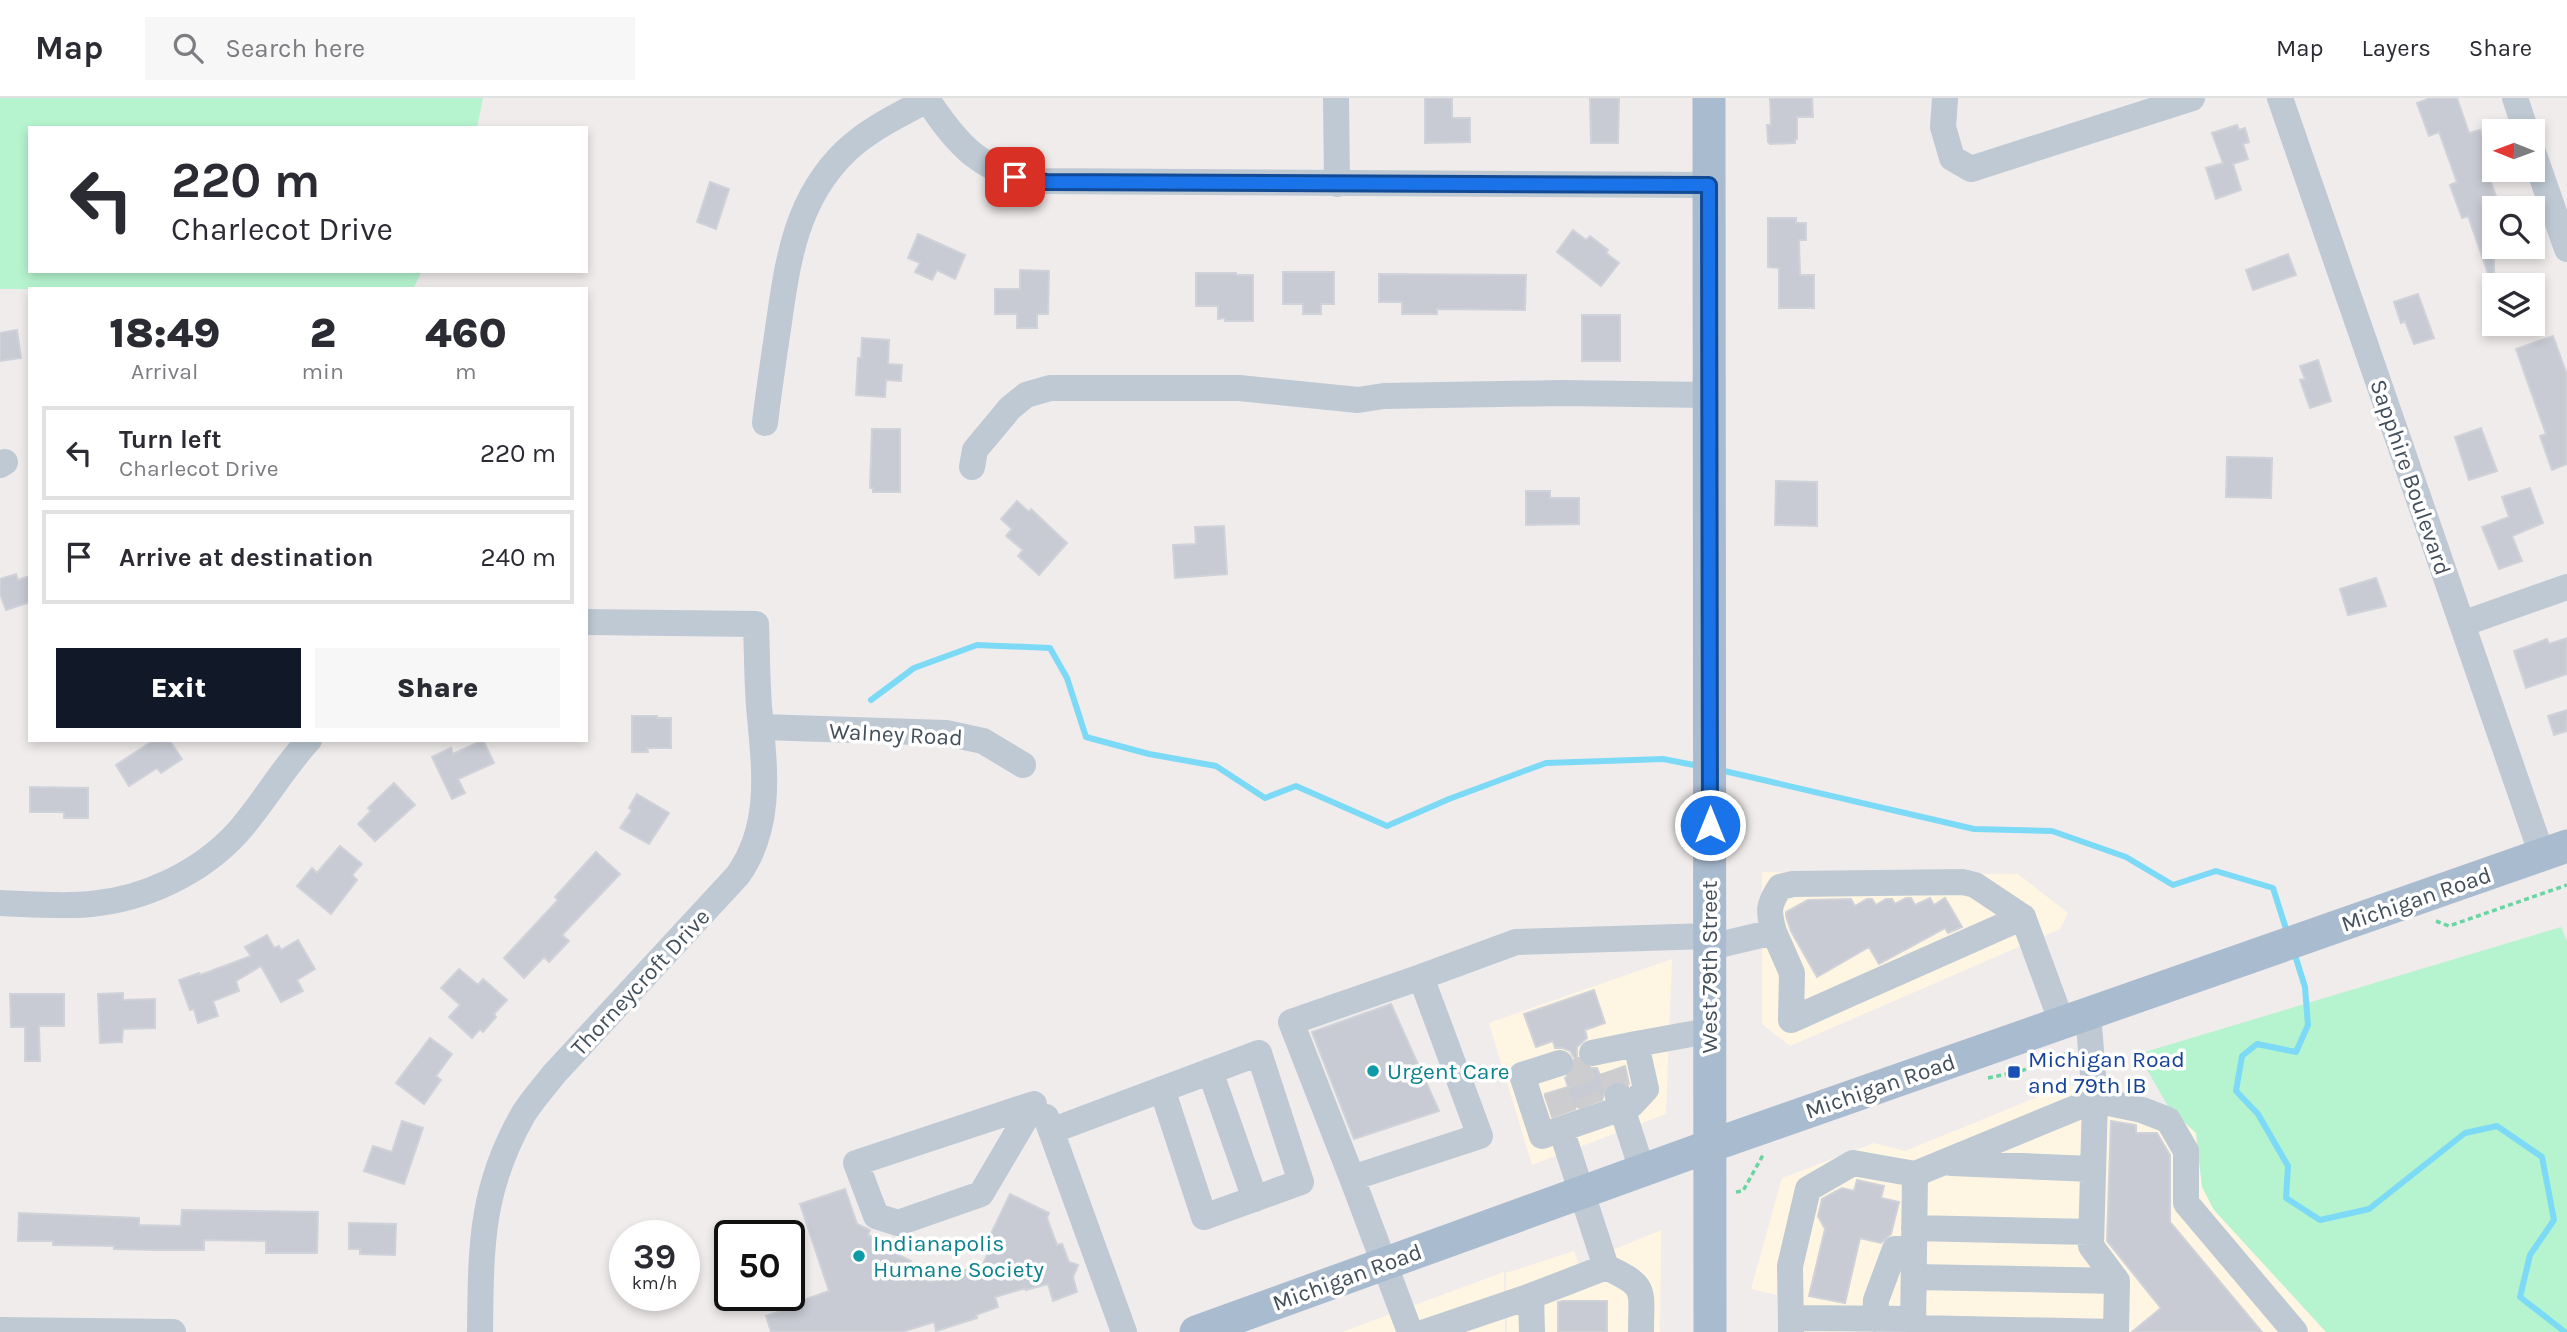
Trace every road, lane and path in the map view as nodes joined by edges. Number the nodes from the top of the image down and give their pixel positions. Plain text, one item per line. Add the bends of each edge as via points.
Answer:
1 (1336, 98) edge
2 (1709, 98) edge
3 (1945, 98) edge
4 (2192, 98) edge
5 (2280, 98) edge
6 (2515, 98) edge
7 (927, 99) edge
8 (2522, 119) edge
9 (2544, 182) edge
10 (1337, 184) junction
11 (1709, 185) junction
12 (2567, 249) edge
13 (1709, 395) junction
14 (765, 423) dead end
15 (972, 467) dead end
16 (2567, 587) edge
17 (588, 622) edge
18 (2462, 624) junction
19 (761, 727) junction
20 (307, 742) edge
21 (1023, 765) dead end
22 (2555, 850) edge
23 (2567, 885) edge
24 (0, 903) edge
25 (2023, 917) junction
26 (2428, 919) dead end
27 (1774, 932) junction
28 (1709, 942) junction
29 (1421, 977) junction
30 (2075, 1018) junction
31 (1708, 1031) junction
32 (1636, 1044) junction
33 (1210, 1071) junction
34 (1609, 1076) junction
35 (1162, 1089) junction
36 (2095, 1100) junction
37 (1034, 1104) junction
38 (1051, 1131) junction
39 (1710, 1146) junction
40 (1942, 1162) junction
41 (2092, 1169) junction
42 (1643, 1170) junction
43 (1915, 1174) junction
44 (1353, 1178) junction
45 (1582, 1192) junction
46 (1255, 1199) junction
47 (2091, 1232) junction
48 (1914, 1239) junction
49 (1385, 1263) junction
50 (1606, 1267) junction
51 (1914, 1277) junction
52 (2117, 1281) junction
53 (1531, 1296) junction
54 (1859, 1323) edge
55 (1473, 1324) edge
56 (1791, 1325) edge
57 (1913, 1326) edge
58 (0, 1330) edge
59 (173, 1332) edge
60 (480, 1332) edge
61 (1125, 1332) edge
62 (1196, 1332) edge
63 (1410, 1332) edge
64 (1425, 1332) edge
65 (1532, 1332) edge
66 (1642, 1332) edge
67 (1710, 1332) edge
68 (2116, 1332) edge
69 (2295, 1332) edge

1 - 10 street
2 - 11 main road, West 79th Street
3 - 4 street via 1943,127 1952,158 1971,169
5 - 18 street, Sapphire Boulevard
6 - 8 street
7 - 10 street via 968,152 994,169 1024,179
7 - 14 street via 861,138 811,194 789,252
9 - 12 street
10 - 11 street
11 - 13 main road, West 79th Street
13 - 15 street via 1562,393 1358,400 1239,388 1050,388 1026,395 1010,408 975,450
13 - 28 main road, West 79th Street
16 - 18 street
17 - 19 street, Thorneycroft Drive via 756,624
18 - 22 street, Sapphire Boulevard
19 - 21 street, Walney Road via 946,733 983,741
19 - 60 street, Thorneycroft Drive via 763,817 743,869 537,1094 505,1149 485,1215
20 - 24 street via 238,832 178,878 106,902
22 - 30 main road, Michigan Road
23 - 26 path via 2449,926
25 - 27 street via 1964,882 1793,884 1780,887 1773,898 1769,914
25 - 27 street via 1791,1020 1792,973
25 - 30 street
27 - 28 street
28 - 29 street via 1516,942
28 - 31 main road, West 79th Street
29 - 44 street via 1480,1136
29 - 44 street via 1291,1021
30 - 36 street
30 - 39 main road, Michigan Road
31 - 32 street
31 - 39 main road, West 79th Street
32 - 34 street
32 - 34 street via 1646,1089 1631,1105
33 - 35 street
33 - 46 street
33 - 46 street via 1259,1053 1301,1182
34 - 42 street
34 - 45 street via 1592,1111 1560,1098
35 - 38 street
35 - 46 street via 1204,1217
36 - 40 street
36 - 41 street
36 - 69 street via 2168,1120 2186,1151 2186,1203
37 - 37 street via 856,1163 876,1216 898,1223 981,1194
37 - 38 street via 1044,1112
38 - 61 street
39 - 42 main road, Michigan Road
39 - 67 main road, West 79th Street
40 - 41 street
40 - 43 street
41 - 47 street
42 - 45 main road, Michigan Road
43 - 48 street
43 - 56 street via 1853,1163 1808,1189 1790,1266
44 - 49 street
45 - 49 main road, Michigan Road
45 - 50 street
47 - 48 street
47 - 52 street via 2091,1246
48 - 51 street
48 - 54 street via 1895,1249 1876,1300
49 - 62 main road, Michigan Road
49 - 63 street
50 - 53 street
50 - 66 street via 1638,1285
51 - 52 street
51 - 57 street
52 - 68 street
53 - 55 street
53 - 65 street
54 - 56 street
54 - 57 street
55 - 64 street
57 - 68 street
58 - 59 street

